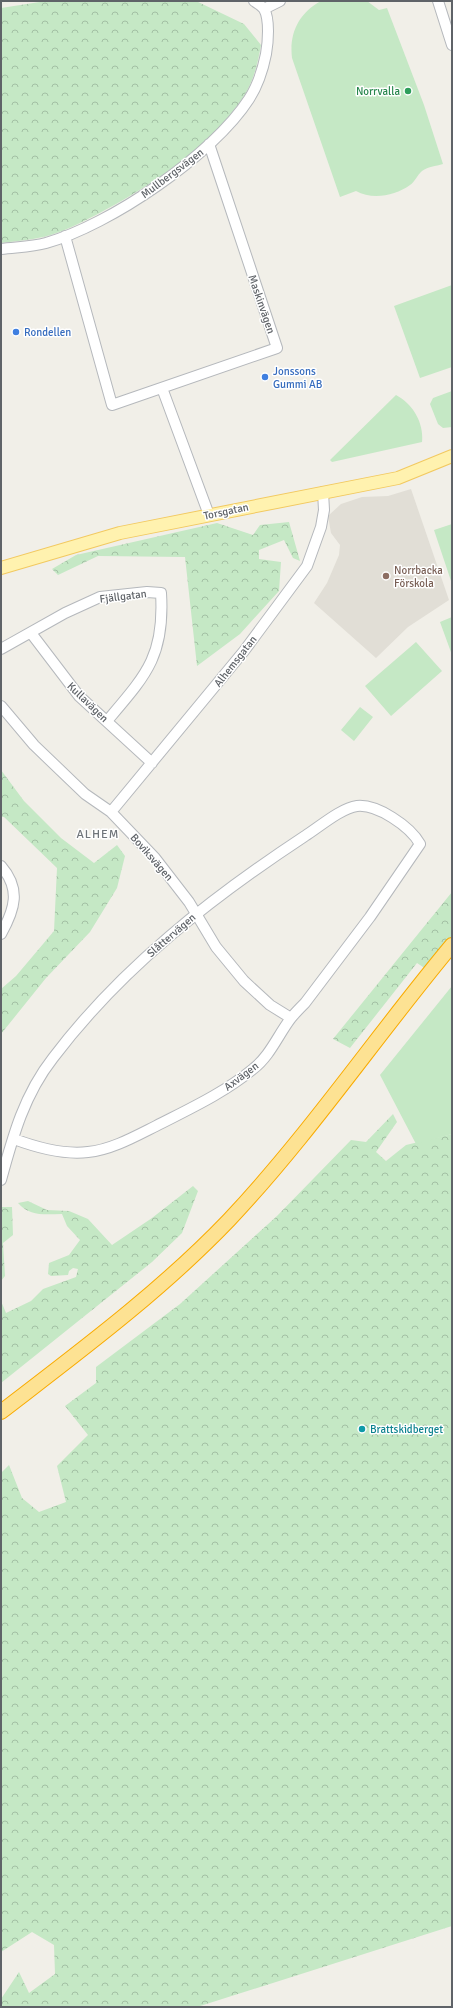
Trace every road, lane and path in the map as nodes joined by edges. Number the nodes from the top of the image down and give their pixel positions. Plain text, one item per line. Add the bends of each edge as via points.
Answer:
1 (254, 1) edge
2 (280, 1) edge
3 (438, 1) edge
4 (264, 9) junction
5 (452, 45) edge
6 (209, 144) junction
7 (65, 236) junction
8 (1, 249) edge
9 (162, 388) junction
10 (452, 456) edge
11 (323, 492) junction
12 (209, 515) junction
13 (1, 568) edge
14 (31, 633) junction
15 (1, 649) edge
16 (1, 706) edge
17 (107, 721) junction
18 (152, 763) junction
19 (111, 812) junction
20 (420, 844) joint
21 (1, 866) edge
22 (196, 913) junction
23 (1, 934) edge
24 (452, 945) edge
25 (452, 957) edge
26 (291, 1018) junction
27 (14, 1139) junction
28 (1, 1180) edge
29 (1, 1412) edge
30 (1, 1423) edge

1 - 4 street
2 - 4 street
3 - 5 street
4 - 6 street, Mullbergsvägen via 268,43 262,73 250,99 230,124
6 - 7 street, Mullbergsvägen via 196,157 126,206
6 - 9 street, Maskinvägen via 277,348
7 - 8 street, Mullbergsvägen via 46,243
7 - 9 street, Maskinvägen via 112,405
9 - 12 street
10 - 11 main road, Torsgatan via 398,478
11 - 12 main road, Torsgatan
11 - 18 street, Alhemsgatan via 324,510 321,527 307,566 244,651
12 - 13 main road, Torsgatan via 120,533
14 - 15 street, Fjällgatan
14 - 17 street, Kullavägen via 79,696
14 - 17 street, Fjällgatan via 65,613 100,597 161,593 163,620 152,664
16 - 19 street, Boviksvägen via 34,745 86,794
17 - 18 street, Kullavägen
18 - 19 street, Alhemsgatan
19 - 22 street, Boviksvägen via 155,858
20 - 22 street, Slåttervägen via 416,835 385,813 371,806 356,806 342,812 286,848
20 - 26 street, Axvägen via 370,917
21 - 23 street via 13,884 14,902 10,918
22 - 26 street, Boviksvägen via 216,947 244,981 270,1005
22 - 27 street, Slåttervägen via 137,965 52,1058 28,1097
24 - 29 highway via 299,1141 228,1221 129,1311
25 - 30 highway via 303,1148 204,1255 152,1302
26 - 27 street, Axvägen via 269,1053 254,1069 198,1105 137,1135 90,1152 72,1153 32,1146
27 - 28 street, Slåttervägen

